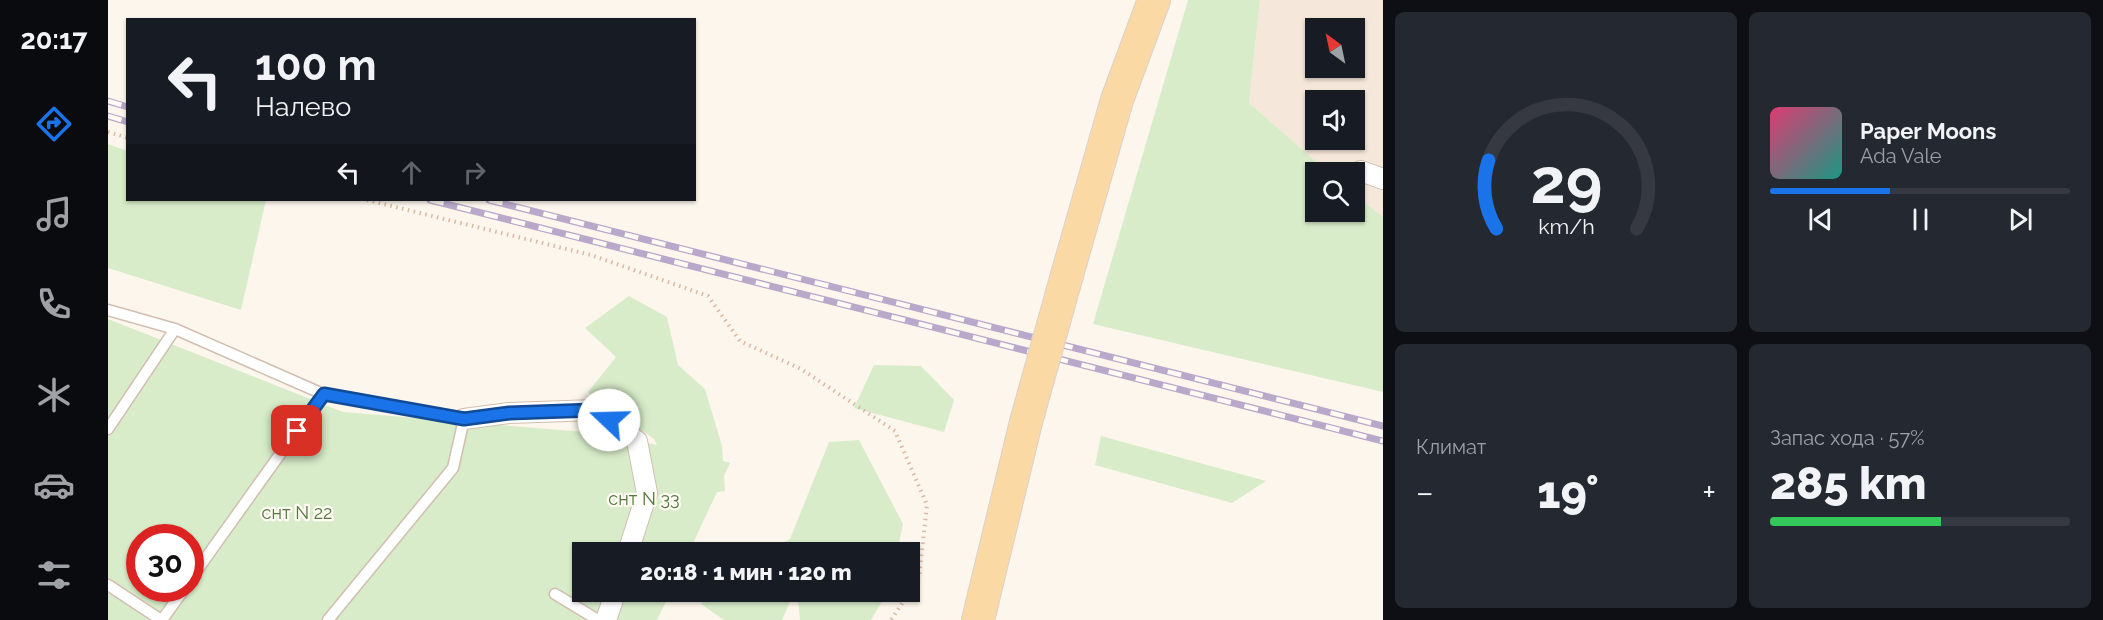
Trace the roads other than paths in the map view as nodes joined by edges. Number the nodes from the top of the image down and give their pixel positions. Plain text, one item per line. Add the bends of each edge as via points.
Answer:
1 (1154, 0) edge
2 (1365, 172) edge
3 (1383, 178) edge
4 (108, 310) edge
5 (174, 328) junction
6 (324, 394) junction
7 (464, 419) junction
8 (108, 429) edge
9 (631, 542) edge
10 (204, 561) edge
11 (108, 585) edge
12 (555, 594) dead end
13 (175, 602) edge
14 (612, 602) edge
15 (162, 620) edge
16 (328, 620) edge
17 (598, 620) edge
18 (606, 620) edge
19 (978, 620) edge

1 - 19 main road, bridge via 1117,100 1067,275
2 - 3 street
4 - 5 lane
5 - 6 lane
5 - 8 lane
6 - 7 lane
6 - 10 lane
7 - 9 street via 594,410 637,441 647,493
7 - 16 lane via 453,468
11 - 15 lane
12 - 17 lane
13 - 15 lane
14 - 18 street

